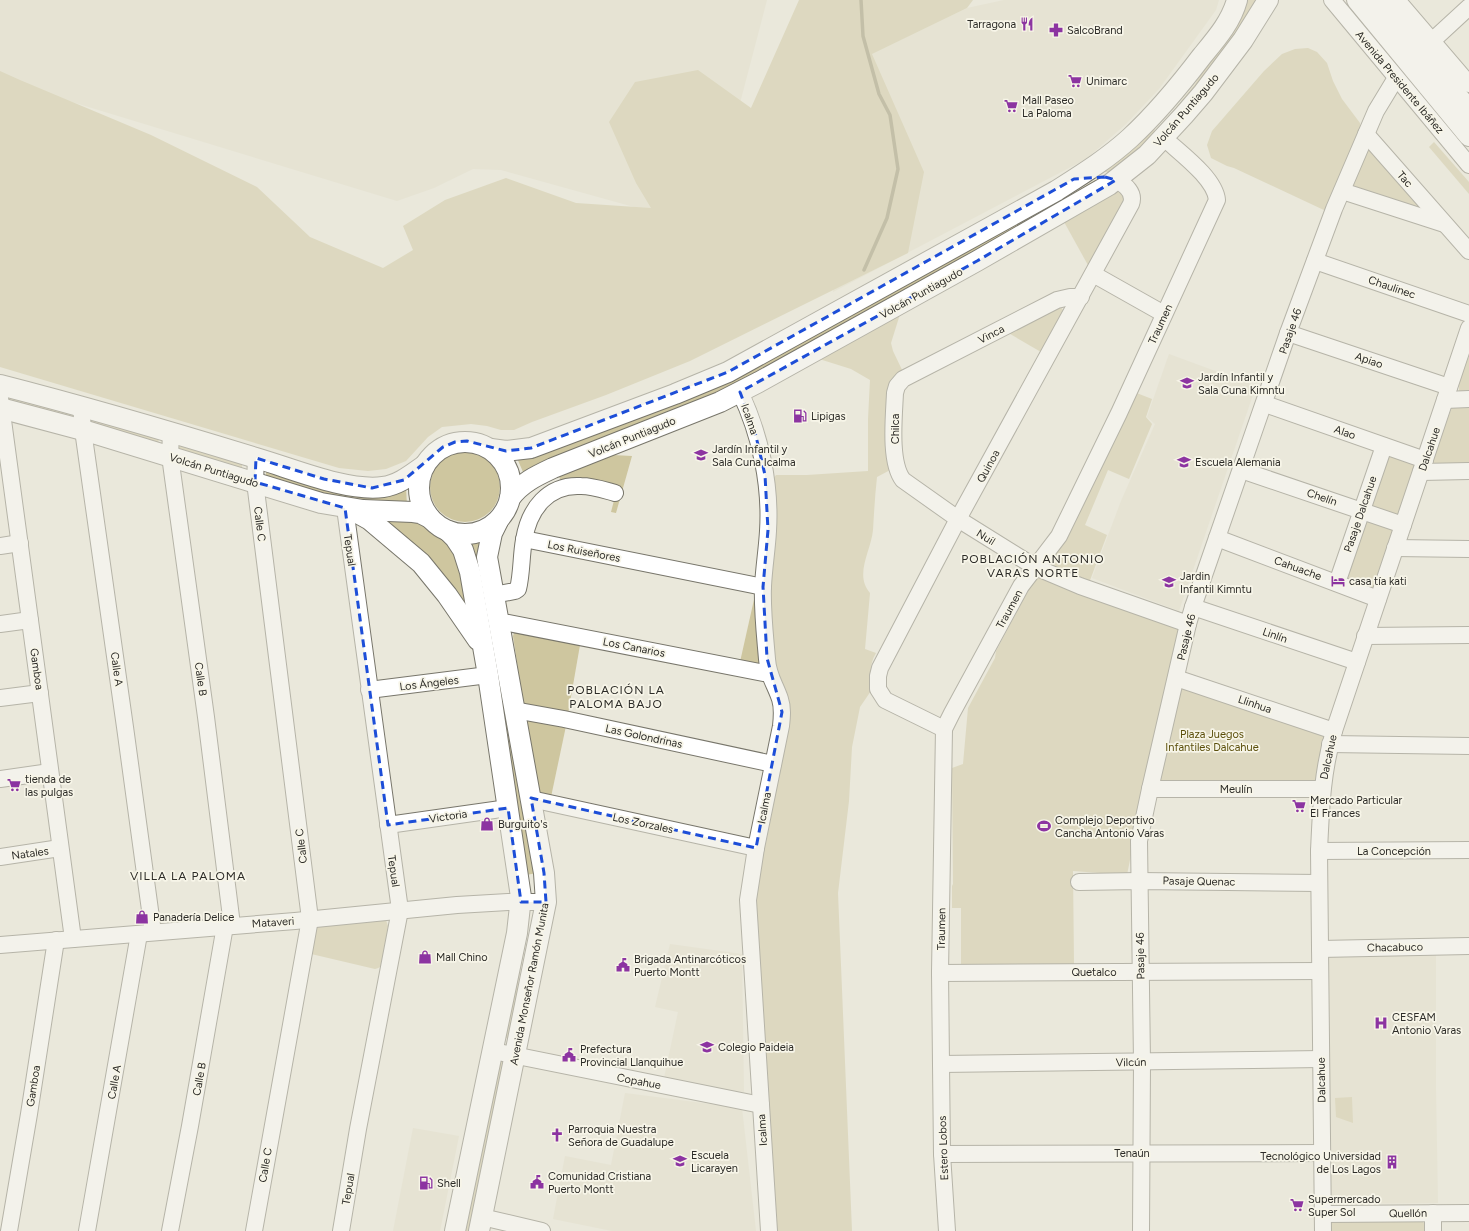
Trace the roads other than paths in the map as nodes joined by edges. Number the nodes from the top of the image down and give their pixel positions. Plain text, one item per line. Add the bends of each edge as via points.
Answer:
1 (1237, 0) edge
2 (1268, 0) edge
3 (1332, 0) edge
4 (1397, 0) edge
5 (1366, 3) edge
6 (1469, 7) edge
7 (1432, 41) junction
8 (1396, 78) junction
9 (1469, 84) edge
10 (1160, 107) junction
11 (1469, 110) edge
12 (1366, 134) junction
13 (1469, 136) edge
14 (1164, 138) junction
15 (1469, 165) edge
16 (1074, 179) junction
17 (1116, 180) junction
18 (1342, 191) junction
19 (1444, 224) junction
20 (1469, 251) edge
21 (1315, 261) junction
22 (1093, 274) junction
23 (1081, 297) junction
24 (1164, 314) junction
25 (1469, 314) edge
26 (1469, 328) edge
27 (1288, 333) junction
28 (903, 379) joint
29 (0, 385) edge
30 (740, 392) junction
31 (1447, 394) junction
32 (1469, 399) edge
33 (1265, 404) junction
34 (0, 405) edge
35 (81, 406) junction
36 (83, 430) junction
37 (171, 433) junction
38 (1384, 446) junction
39 (491, 449) junction
40 (170, 456) junction
41 (256, 458) junction
42 (425, 465) junction
43 (1423, 466) junction
44 (5, 469) edge
45 (1241, 470) junction
46 (1469, 471) edge
47 (903, 480) joint
48 (255, 482) junction
49 (615, 493) dead end
50 (510, 498) junction
51 (347, 508) junction
52 (1362, 511) junction
53 (430, 518) junction
54 (958, 520) junction
55 (498, 521) junction
56 (1403, 525) junction
57 (448, 531) junction
58 (1218, 538) junction
59 (524, 539) junction
60 (20, 543) junction
61 (0, 546) edge
62 (1395, 548) junction
63 (1469, 549) edge
64 (1035, 567) junction
65 (1337, 583) junction
66 (763, 587) junction
67 (493, 595) junction
68 (1378, 599) junction
69 (1193, 608) junction
70 (30, 620) junction
71 (498, 620) junction
72 (0, 624) edge
73 (1188, 624) junction
74 (1469, 635) edge
75 (1366, 636) junction
76 (483, 649) junction
77 (1357, 662) junction
78 (769, 674) junction
79 (488, 675) junction
80 (1176, 678) junction
81 (369, 690) junction
82 (40, 693) junction
83 (0, 698) edge
84 (514, 710) junction
85 (944, 729) junction
86 (1332, 738) junction
87 (1469, 746) edge
88 (773, 764) junction
89 (50, 772) junction
90 (0, 779) edge
91 (1150, 789) junction
92 (1322, 789) junction
93 (530, 799) junction
94 (508, 808) junction
95 (388, 825) junction
96 (60, 848) junction
97 (756, 848) junction
98 (1469, 850) edge
99 (1319, 851) junction
100 (0, 857) edge
101 (1139, 881) junction
102 (1078, 882) dead end
103 (1319, 883) junction
104 (521, 902) junction
105 (546, 902) junction
106 (400, 910) junction
107 (310, 919) junction
108 (228, 925) junction
109 (146, 933) junction
110 (73, 939) junction
111 (56, 940) junction
112 (0, 945) edge
113 (1469, 946) edge
114 (1320, 949) junction
115 (1141, 972) junction
116 (1320, 972) junction
117 (940, 973) junction
118 (493, 1051) junction
119 (515, 1056) junction
120 (1321, 1059) junction
121 (1142, 1062) junction
122 (941, 1064) junction
123 (761, 1105) junction
124 (1142, 1153) junction
125 (1322, 1153) junction
126 (942, 1154) junction
127 (1469, 1212) edge
128 (1433, 1213) junction
129 (1323, 1214) junction
130 (481, 1224) edge
131 (9, 1231) edge
132 (87, 1231) edge
133 (170, 1231) edge
134 (254, 1231) edge
135 (341, 1231) edge
136 (456, 1231) edge
137 (542, 1231) edge
138 (769, 1231) edge
139 (947, 1231) edge
140 (1141, 1231) edge
141 (1323, 1231) edge
142 (1433, 1231) edge

1 - 10 main road, Volcán Puntiagudo via 1224,27
2 - 14 main road, Volcán Puntiagudo via 1243,40 1208,87
3 - 8 street, Avenida Presidente Ibáñez
4 - 7 street
5 - 11 main road, Avenida Presidente Ibáñez
5 - 13 main road, Avenida Presidente Ibáñez
6 - 7 street
7 - 9 street
8 - 12 street, Pasaje 46
8 - 15 street, Avenida Presidente Ibáñez
10 - 14 main road via 1159,124
10 - 16 main road, Volcán Puntiagudo via 1129,139
12 - 18 street, Pasaje 46
12 - 19 street, Tac
14 - 17 main road, Volcán Puntiagudo
14 - 24 street, Traumen via 1204,175 1214,188 1217,200
16 - 17 main road via 1105,177
16 - 39 main road, Volcán Puntiagudo via 728,372 531,448 506,451
17 - 22 street, Quinoa via 1131,192 1132,201
17 - 30 main road, Volcán Puntiagudo via 984,258
18 - 19 street, Tac
18 - 21 street, Pasaje 46
19 - 20 street, Tac
21 - 25 street, Chaulinec
21 - 27 street, Pasaje 46
22 - 23 street, Quinoa
22 - 24 street
23 - 28 street, Vinca via 1057,300
23 - 54 street, Quinoa
24 - 64 street, Traumen via 1059,536
26 - 31 street, Dalcahue
27 - 31 street, Apiao
27 - 33 street, Pasaje 46
28 - 47 street, Chilca via 895,393 894,434 896,466
29 - 35 main road, Volcán Puntiagudo
30 - 50 main road, Volcán Puntiagudo via 706,408 553,468 517,488
30 - 66 street, Icalma via 755,432 765,475 768,530
31 - 32 street, Apiao
31 - 43 street, Dalcahue
33 - 38 street, Alao
33 - 45 street, Pasaje 46
34 - 36 main road, Volcán Puntiagudo
34 - 44 street, Gamboa
35 - 36 street, Calle A
35 - 37 main road, Volcán Puntiagudo
36 - 40 main road, Volcán Puntiagudo
36 - 109 street, Calle A via 126,735
37 - 40 street, Calle B
37 - 41 main road, Volcán Puntiagudo
38 - 43 street, Alao
38 - 52 street, Pasaje Dalcahue
39 - 42 main road via 467,441 455,442 443,447
39 - 50 main road via 508,471 512,484
40 - 48 main road, Volcán Puntiagudo
40 - 108 street, Calle B via 206,716
41 - 42 main road, Volcán Puntiagudo via 324,479 372,488 398,483
41 - 48 street, Calle C
42 - 53 main road via 419,487 422,503
43 - 46 street, Alao
43 - 56 street, Dalcahue
44 - 60 street, Gamboa
45 - 52 street, Chelín
45 - 58 street, Pasaje 46
47 - 54 street, Nuil
48 - 51 main road, Volcán Puntiagudo via 321,503
48 - 107 street, Calle C
49 - 59 street via 580,486 554,492 536,506
50 - 55 main road
51 - 53 main road, Volcán Puntiagudo via 413,512
51 - 76 main road, Avenida Monseñor Ramón Munita via 370,520 416,557 456,608
51 - 81 street, Tepual
52 - 56 street, Chelín
52 - 65 street, Pasaje Dalcahue
53 - 57 main road
54 - 64 street, Nuil
54 - 85 street, Quinoa via 880,668 878,683 878,689 885,700
55 - 57 main road via 474,533
55 - 67 main road, Avenida Monseñor Ramón Munita via 492,533 487,557
56 - 62 street, Dalcahue
57 - 76 main road, Avenida Monseñor Ramón Munita via 463,550 468,563
58 - 65 street, Cahuache
58 - 69 street, Pasaje 46
59 - 66 street, Los Ruiseñores
59 - 67 street via 518,589
60 - 61 street
60 - 70 street, Gamboa
62 - 63 street
62 - 68 street, Dalcahue
64 - 73 street, Nuil via 1080,586
64 - 85 street, Traumen via 1018,593
65 - 68 street, Cahuache
66 - 78 street, Icalma
67 - 71 main road, Avenida Monseñor Ramón Munita
68 - 75 street, Dalcahue
69 - 73 street, Pasaje 46
69 - 77 street, Linlín
70 - 72 street
70 - 82 street, Gamboa
71 - 78 street, Los Canarios
71 - 84 main road, Avenida Monseñor Ramón Munita
73 - 80 street, Pasaje 46
74 - 75 street
75 - 77 street, Dalcahue
76 - 79 main road, Avenida Monseñor Ramón Munita
77 - 86 street, Dalcahue
78 - 88 street, Icalma via 780,699 782,712
79 - 81 street, Los Ángeles
79 - 94 main road, Avenida Monseñor Ramón Munita
80 - 86 street, Llinhua
80 - 91 street, Pasaje 46
81 - 95 street, Tepual
82 - 83 street
82 - 89 street, Gamboa
84 - 88 street, Las Golondrinas
84 - 93 main road, Avenida Monseñor Ramón Munita
85 - 117 street, Traumen
86 - 87 street, Llinhua
86 - 92 street, Dalcahue via 1325,763
88 - 97 street, Icalma
89 - 90 street
89 - 96 street, Gamboa
91 - 92 street, Meulín
91 - 101 street, Pasaje 46 via 1140,834
92 - 99 street, Dalcahue
93 - 97 street, Los Zorzales
93 - 105 main road, Avenida Monseñor Ramón Munita via 544,873
94 - 95 street, Victoria
94 - 104 main road, Avenida Monseñor Ramón Munita
95 - 106 street, Tepual
96 - 100 street, Natales
96 - 110 street, Gamboa
97 - 123 street, Icalma via 749,887 748,914
98 - 99 street, La Concepción
99 - 103 street, Dalcahue
101 - 102 street, Pasaje Quenac
101 - 103 street, Pasaje Quenac
101 - 115 street, Pasaje 46
103 - 114 street, Dalcahue
104 - 105 street, Mataveri
104 - 106 street, Mataveri
104 - 118 main road, Avenida Monseñor Ramón Munita
105 - 119 main road, Avenida Monseñor Ramón Munita
106 - 107 street, Mataveri
106 - 135 street, Tepual
107 - 108 street, Mataveri
107 - 134 street, Calle C
108 - 109 street, Mataveri
108 - 133 street, Calle B
109 - 110 street, Mataveri
109 - 132 street, Calle A
110 - 111 street, Mataveri
111 - 112 street, Mataveri
111 - 131 street, Gamboa
113 - 114 street, Chacabuco
114 - 116 street, Dalcahue
115 - 116 street, Quetalco
115 - 117 street, Quetalco
115 - 121 street, Pasaje 46
116 - 120 street, Dalcahue
117 - 122 street, Traumen
118 - 119 street, Copahue
118 - 136 main road, Avenida Monseñor Ramón Munita
119 - 123 street, Copahue
119 - 130 main road, Avenida Monseñor Ramón Munita
120 - 121 street, Vilcún
120 - 125 street, Dalcahue
121 - 122 street, Vilcún
121 - 124 street, Pasaje 46
122 - 126 street, Estero Lobos
123 - 138 street, Icalma
124 - 125 street, Tenaún
124 - 126 street, Tenaún
124 - 140 street, Pasaje 46
125 - 129 street, Dalcahue
126 - 139 street, Estero Lobos
127 - 128 street, Quellón
128 - 129 street, Quellón
128 - 142 street
129 - 141 street, Dalcahue
130 - 137 street

